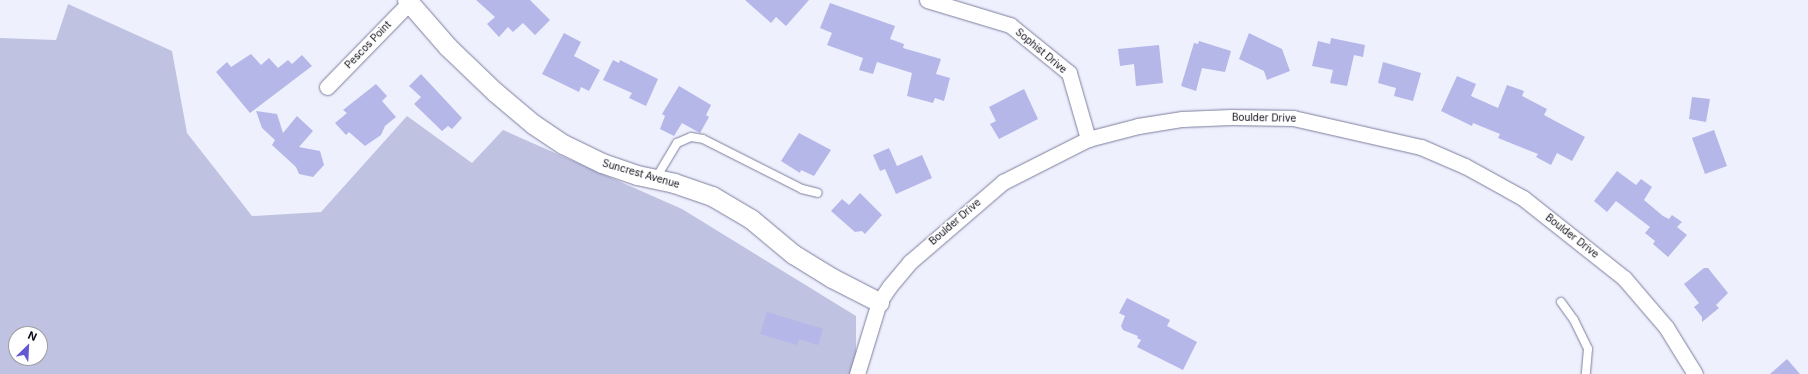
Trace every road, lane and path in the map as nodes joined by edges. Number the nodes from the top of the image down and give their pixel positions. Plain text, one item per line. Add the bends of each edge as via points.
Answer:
1 (926, 0) edge
2 (408, 1) edge
3 (327, 87) dead end
4 (1088, 139) junction
5 (655, 179) junction
6 (818, 193) dead end
7 (879, 302) junction
8 (1561, 302) dead end
9 (857, 374) edge
10 (1586, 374) edge
11 (1695, 374) edge

1 - 4 street, Sophist Drive via 1010,24 1069,73
2 - 3 street, Pescos Point
2 - 5 street, Suncrest Avenue via 453,52 533,124 563,144 602,163
4 - 7 street, Boulder Drive via 1003,182 910,262
4 - 11 street, Boulder Drive via 1138,126 1182,120 1293,118 1421,147 1465,166 1523,198 1586,246 1624,278 1666,327
5 - 6 lane via 678,143 691,137 703,139 802,189
5 - 7 street, Suncrest Avenue via 712,196 751,220 793,254
7 - 9 street, Boulder Drive
8 - 10 lane via 1574,320 1588,349

